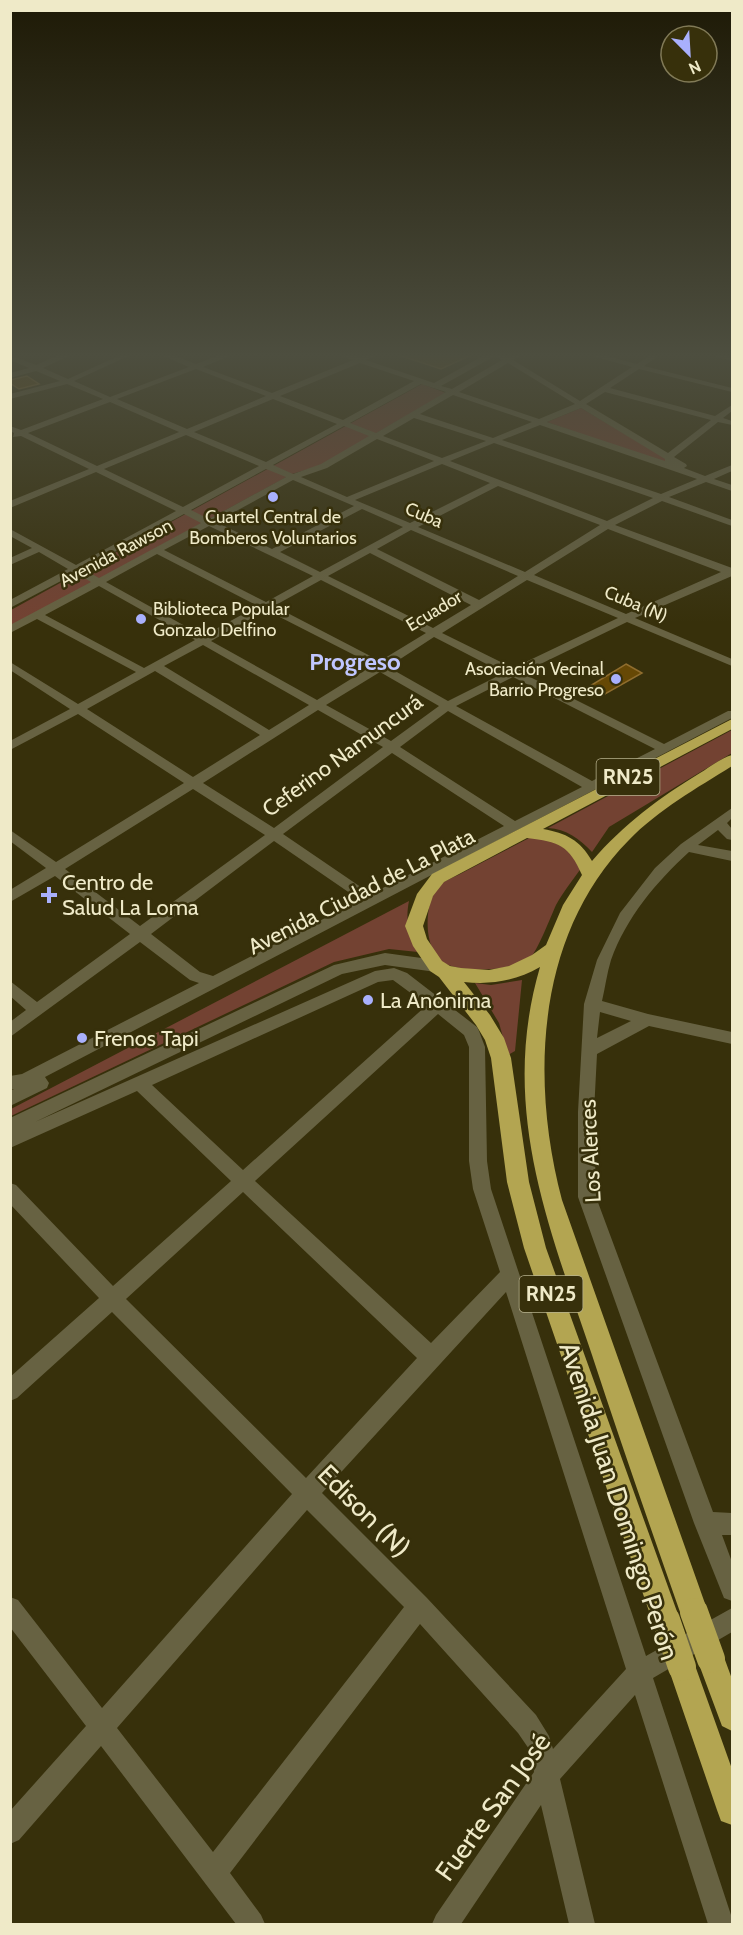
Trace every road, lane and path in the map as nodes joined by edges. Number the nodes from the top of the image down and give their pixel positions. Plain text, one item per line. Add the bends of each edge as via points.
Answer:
1 (41, 442) edge
2 (162, 442) edge
3 (211, 442) edge
4 (311, 442) edge
5 (365, 442) edge
6 (392, 442) edge
7 (488, 442) edge
8 (496, 442) edge
9 (596, 442) edge
10 (645, 442) edge
11 (688, 442) edge
12 (669, 457) junction
13 (441, 461) junction
14 (662, 465) junction
15 (267, 466) junction
16 (732, 468) edge
17 (97, 469) junction
18 (293, 477) junction
19 (704, 479) junction
20 (497, 483) junction
21 (732, 488) edge
22 (662, 497) junction
23 (347, 500) junction
24 (10, 505) edge
25 (361, 506) junction
26 (186, 510) junction
27 (209, 522) junction
28 (732, 523) edge
29 (607, 525) junction
30 (410, 527) junction
31 (10, 532) edge
32 (41, 548) junction
33 (369, 549) junction
34 (156, 550) junction
35 (273, 552) junction
36 (10, 562) edge
37 (77, 568) junction
38 (732, 572) edge
39 (321, 576) junction
40 (527, 576) junction
41 (99, 581) junction
42 (10, 605) edge
43 (266, 605) junction
44 (480, 605) junction
45 (37, 615) junction
46 (627, 618) junction
47 (10, 630) edge
48 (435, 632) junction
49 (204, 640) junction
50 (732, 663) edge
51 (10, 665) edge
52 (378, 666) junction
53 (149, 669) junction
54 (513, 671) junction
55 (317, 704) junction
56 (448, 705) junction
57 (78, 708) junction
58 (732, 714) edge
59 (732, 723) edge
60 (268, 735) junction
61 (10, 746) edge
62 (390, 746) junction
63 (662, 754) junction
64 (731, 761) edge
65 (630, 767) joint
66 (193, 782) junction
67 (592, 787) junction
68 (725, 817) edge
69 (519, 829) junction
70 (10, 834) edge
71 (273, 834) junction
72 (732, 836) edge
73 (686, 847) junction
74 (732, 856) edge
75 (56, 868) junction
76 (440, 871) junction
77 (590, 875) junction
78 (10, 897) edge
79 (372, 902) junction
80 (141, 933) junction
81 (551, 950) junction
82 (440, 969) junction
83 (255, 971) junction
84 (213, 982) junction
85 (10, 987) edge
86 (592, 1004) junction
87 (438, 1005) junction
88 (36, 1010) junction
89 (648, 1020) junction
90 (208, 1030) junction
91 (10, 1031) edge
92 (732, 1038) edge
93 (589, 1050) junction
94 (175, 1069) junction
95 (140, 1084) junction
96 (12, 1088) edge
97 (10, 1126) edge
98 (10, 1141) edge
99 (244, 1181) junction
100 (10, 1191) edge
101 (510, 1274) junction
102 (113, 1300) junction
103 (431, 1357) junction
104 (10, 1391) edge
105 (307, 1494) junction
106 (705, 1523) junction
107 (732, 1524) edge
108 (732, 1590) edge
109 (419, 1606) junction
110 (10, 1608) edge
111 (732, 1619) edge
112 (639, 1672) junction
113 (732, 1716) edge
114 (103, 1727) junction
115 (547, 1774) junction
116 (732, 1810) edge
117 (10, 1832) edge
118 (213, 1874) junction
119 (252, 1924) edge
120 (445, 1924) edge
121 (582, 1924) edge
122 (721, 1924) edge

1 - 17 street
2 - 17 street
3 - 15 street, Cuba
4 - 15 street, Avenida Rawson
5 - 18 street, Avenida Rawson via 324,466
6 - 13 street
7 - 13 street
8 - 22 street
9 - 14 street
10 - 12 street
11 - 12 street
12 - 14 street via 669,462
12 - 19 street
13 - 20 street
13 - 23 street
14 - 19 street
15 - 18 street, Cuba
15 - 26 street, Avenida Rawson
16 - 19 street, Ecuador
17 - 24 street
17 - 26 street
18 - 23 street, Cuba
18 - 27 street, Avenida Rawson
19 - 21 street
19 - 22 street, Ecuador
20 - 29 street
20 - 30 street
22 - 28 street
22 - 29 street, Ecuador
23 - 25 street, Cuba
25 - 30 street, Cuba
25 - 35 street
26 - 27 street
26 - 37 street, Avenida Rawson
27 - 34 street, Avenida Rawson
27 - 35 street
29 - 38 street
29 - 40 street, Ecuador
30 - 33 street
30 - 40 street, Cuba
31 - 32 street
32 - 36 street
32 - 37 street
33 - 39 street
33 - 44 street
34 - 41 street, Avenida Rawson
34 - 43 street
35 - 39 street
37 - 41 street
37 - 42 street, Avenida Rawson
38 - 46 street, Ceferino Namuncurá
39 - 43 street
39 - 48 street
40 - 44 street, Ecuador
40 - 46 street, Cuba (N)
41 - 45 street, Avenida Rawson
41 - 49 street
43 - 49 street
43 - 52 street
44 - 48 street, Ecuador
45 - 47 street, Avenida Rawson
45 - 53 street
46 - 50 street, Cuba (N)
46 - 54 street, Ceferino Namuncurá
48 - 52 street, Ecuador
48 - 54 street
49 - 53 street
49 - 55 street
51 - 57 street
52 - 55 street, Ecuador
52 - 56 street
53 - 57 street
53 - 60 street
54 - 56 street, Ceferino Namuncurá
54 - 63 street
55 - 60 street, Ecuador
55 - 62 street
56 - 62 street, Ceferino Namuncurá
56 - 67 street
57 - 61 street
57 - 66 street
58 - 63 street, Avenida Ciudad de La Plata
59 - 63 highway, Avenida Ciudad de La Plata / RN25
60 - 66 street, Ecuador
62 - 69 street
62 - 71 street, Ceferino Namuncurá
63 - 65 highway
63 - 69 highway, Avenida Ciudad de La Plata / RN25
64 - 77 highway, RN25 via 660,805 621,838
65 - 67 street, Avenida Ciudad de La Plata
66 - 71 street
66 - 75 street, Ecuador
67 - 69 street, Avenida Ciudad de La Plata
68 - 72 street
68 - 73 street, Los Alerces
69 - 76 highway, Avenida Ciudad de La Plata / RN25
69 - 77 highway via 569,842 584,856
70 - 75 street
71 - 79 street
71 - 80 street, Ceferino Namuncurá
73 - 74 street
73 - 86 street, Los Alerces via 660,871 627,913 604,960
75 - 78 street, Ecuador
75 - 80 street
76 - 79 street, Avenida Ciudad de La Plata
76 - 82 highway, Avenida Juan Domingo Perón / RN25 via 425,894 414,926 419,941
76 - 83 street, Avenida Ciudad de La Plata
77 - 81 highway, RN25
79 - 84 street, Avenida Ciudad de La Plata
80 - 84 street via 195,976
80 - 88 street, Ceferino Namuncurá
81 - 82 highway via 511,975 472,978
81 - 113 highway, Avenida Juan Domingo Perón / RN25, bridge via 535,1044 534,1100 541,1156 558,1221 655,1507
82 - 90 street via 385,959 339,969
82 - 116 highway, Avenida Juan Domingo Perón / RN25, bridge via 483,1020 501,1058 518,1182 535,1248
83 - 84 street
83 - 96 street, Avenida Ciudad de La Plata
84 - 96 street, Avenida Ciudad de La Plata
85 - 88 street
86 - 89 street
86 - 93 street, Los Alerces
87 - 94 street, Avenida Juan Domingo Perón via 402,977 375,977
87 - 99 street
87 - 101 street, Avenida Juan Domingo Perón via 475,1038 482,1189
88 - 91 street, Ceferino Namuncurá
89 - 92 street
89 - 93 street
90 - 94 street
90 - 97 street
93 - 106 street, Los Alerces via 587,1197
94 - 95 street
95 - 98 street
95 - 99 street
99 - 102 street
99 - 103 street
100 - 102 street, Edison (N)
101 - 103 street
101 - 112 street, Avenida Juan Domingo Perón
102 - 104 street
102 - 105 street, Edison (N)
103 - 105 street
105 - 109 street, Edison (N)
105 - 114 street
106 - 107 street
106 - 108 street, Los Alerces
109 - 115 street, Edison (N) via 527,1724 540,1745
109 - 118 street
110 - 114 street
111 - 112 street, Fuerte San José
112 - 115 street, Fuerte San José
112 - 122 street, Avenida Juan Domingo Perón
114 - 117 street
114 - 118 street
115 - 120 street, Fuerte San José
115 - 121 street, Edison (N)
118 - 119 street

